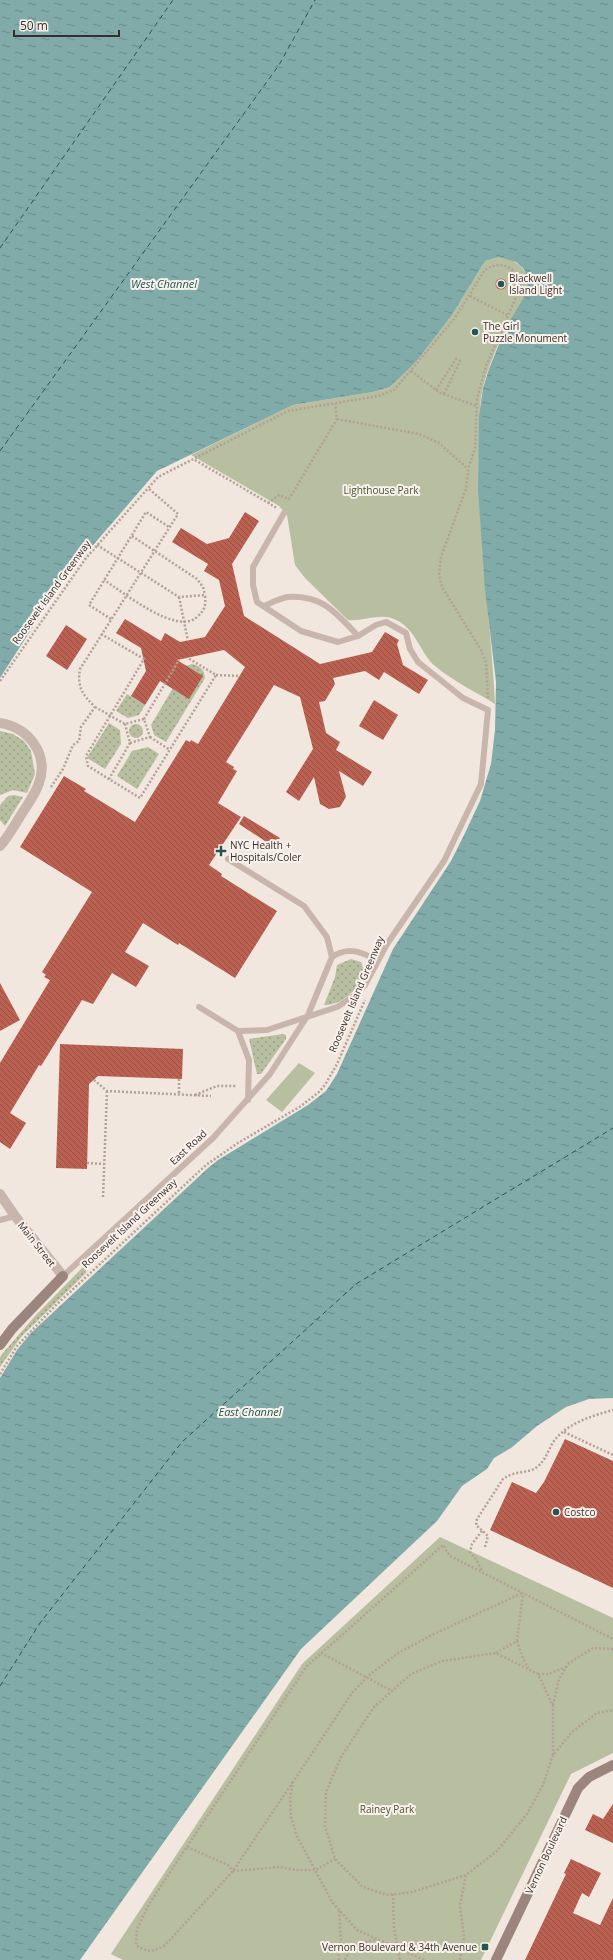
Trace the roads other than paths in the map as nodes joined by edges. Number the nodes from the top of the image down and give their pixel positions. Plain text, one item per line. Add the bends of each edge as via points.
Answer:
1 (284, 513) road end
2 (264, 606) junction
3 (358, 636) junction
4 (0, 723) edge
5 (0, 846) edge
6 (228, 859) dead end
7 (332, 957) junction
8 (377, 960) junction
9 (199, 1007) dead end
10 (308, 1015) junction
11 (238, 1031) junction
12 (248, 1100) junction
13 (0, 1194) edge
14 (15, 1216) junction
15 (0, 1220) edge
16 (62, 1276) junction
17 (0, 1344) edge
18 (613, 1765) edge
19 (496, 1960) edge

1 - 2 lane via 253,567 253,585 257,602
2 - 3 lane via 301,631 338,642
2 - 3 lane via 286,597 317,600 337,614
3 - 8 lane, Roosevelt Island Greenway via 386,622 406,633 410,649 418,662 463,698 488,710 481,784 444,860
4 - 5 street via 12,726 30,737 39,752 42,768 36,790
6 - 7 lane via 304,906 327,937
7 - 8 lane via 345,951 356,950
7 - 10 lane, East Road
8 - 10 lane via 365,985 357,994 337,1007
9 - 11 lane
10 - 11 lane via 267,1030
10 - 12 lane, East Road via 275,1068
11 - 12 lane via 249,1060
12 - 16 lane, East Road via 212,1138
13 - 14 street, Main Street
14 - 15 lane
14 - 16 street, Main Street
16 - 17 main road, Main Street
18 - 19 main road, Vernon Boulevard via 589,1777 578,1788

